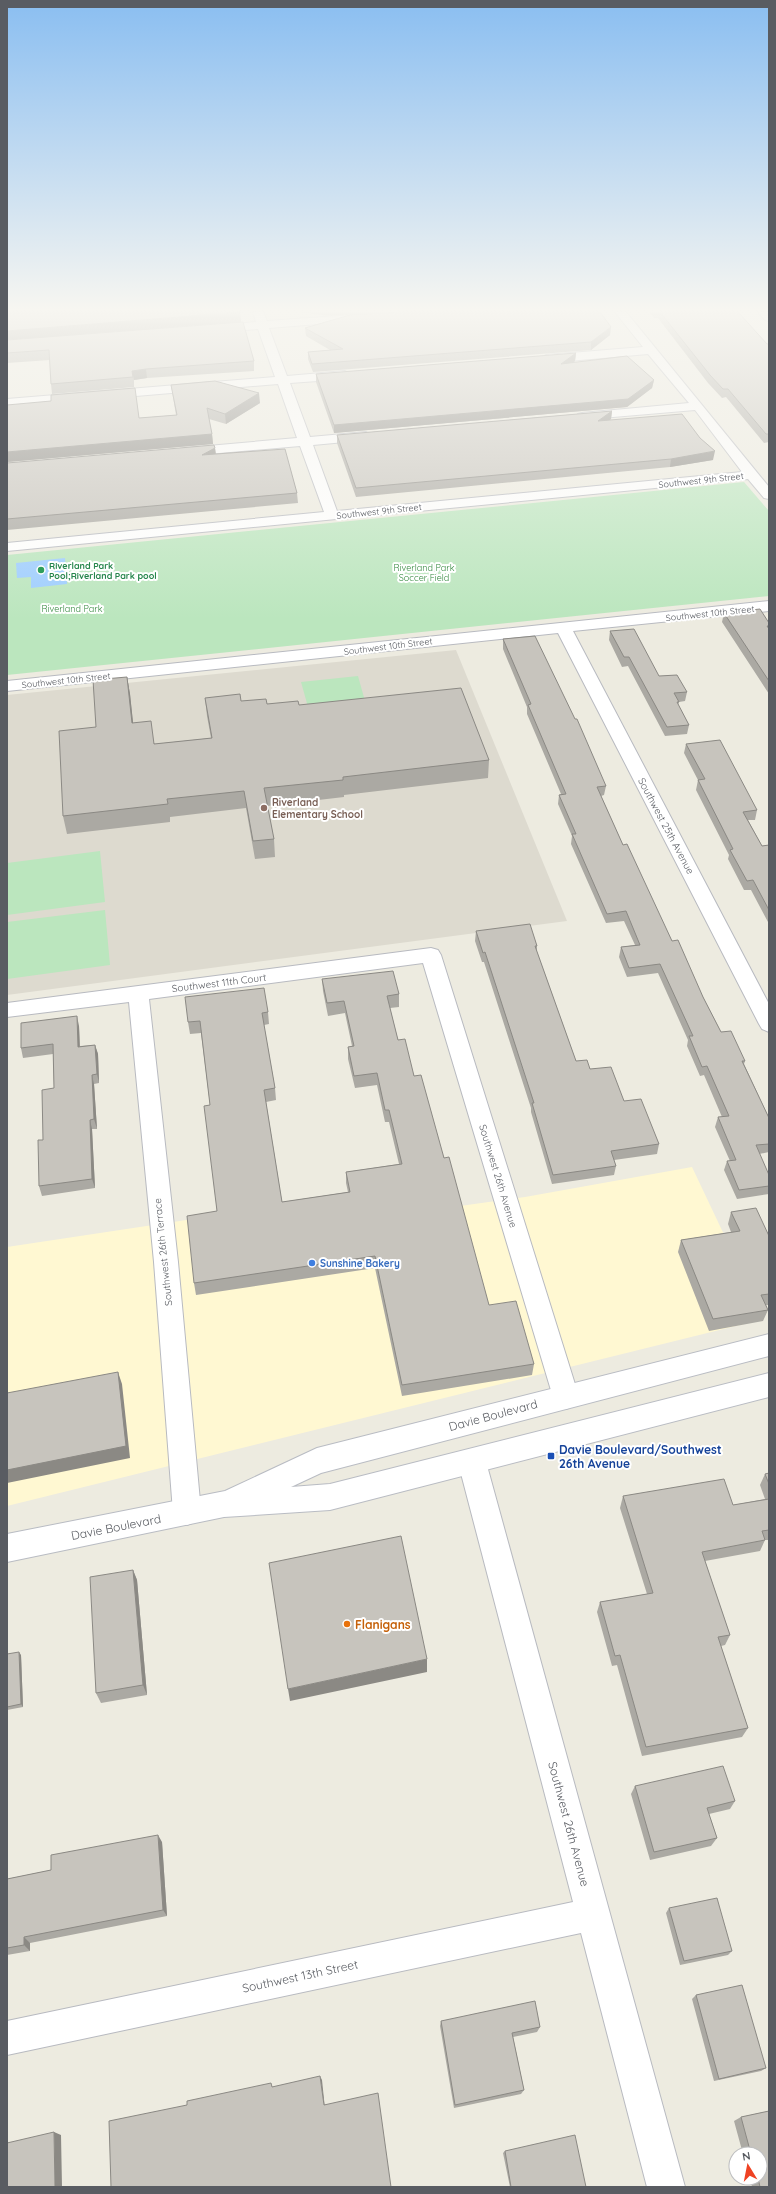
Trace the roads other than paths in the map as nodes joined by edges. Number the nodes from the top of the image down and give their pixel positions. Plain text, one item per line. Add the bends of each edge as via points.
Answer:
1 (294, 414) edge
2 (606, 414) edge
3 (704, 414) edge
4 (566, 418) edge
5 (376, 435) edge
6 (304, 441) junction
7 (171, 453) edge
8 (751, 475) junction
9 (769, 495) edge
10 (332, 515) junction
11 (7, 547) edge
12 (769, 606) edge
13 (563, 628) junction
14 (7, 686) edge
15 (431, 955) joint
16 (138, 993) junction
17 (7, 1010) edge
18 (769, 1024) edge
19 (769, 1345) edge
20 (769, 1385) edge
21 (566, 1397) junction
22 (472, 1462) junction
23 (224, 1504) junction
24 (187, 1512) junction
25 (7, 1548) edge
26 (593, 1914) junction
27 (7, 2038) edge
28 (666, 2187) edge

1 - 6 street
2 - 4 street
3 - 8 street
5 - 6 street
6 - 7 street
6 - 10 street
8 - 9 street
8 - 10 street, Southwest 9th Street
10 - 11 street, Southwest 9th Street
12 - 13 street, Southwest 10th Street
13 - 14 street, Southwest 10th Street
13 - 18 street, Southwest 25th Avenue
15 - 16 street, Southwest 11th Court
15 - 21 street, Southwest 26th Avenue
16 - 17 street, Southwest 11th Court
16 - 24 street, Southwest 26th Terrace via 166,1262
19 - 21 street, Davie Boulevard
20 - 22 street, Davie Boulevard
21 - 23 street, Davie Boulevard via 317,1461
22 - 23 street, Davie Boulevard via 330,1497
22 - 26 street, Southwest 26th Avenue
23 - 24 street, Davie Boulevard
24 - 25 street, Davie Boulevard
26 - 27 street, Southwest 13th Street
26 - 28 street, Southwest 26th Avenue

